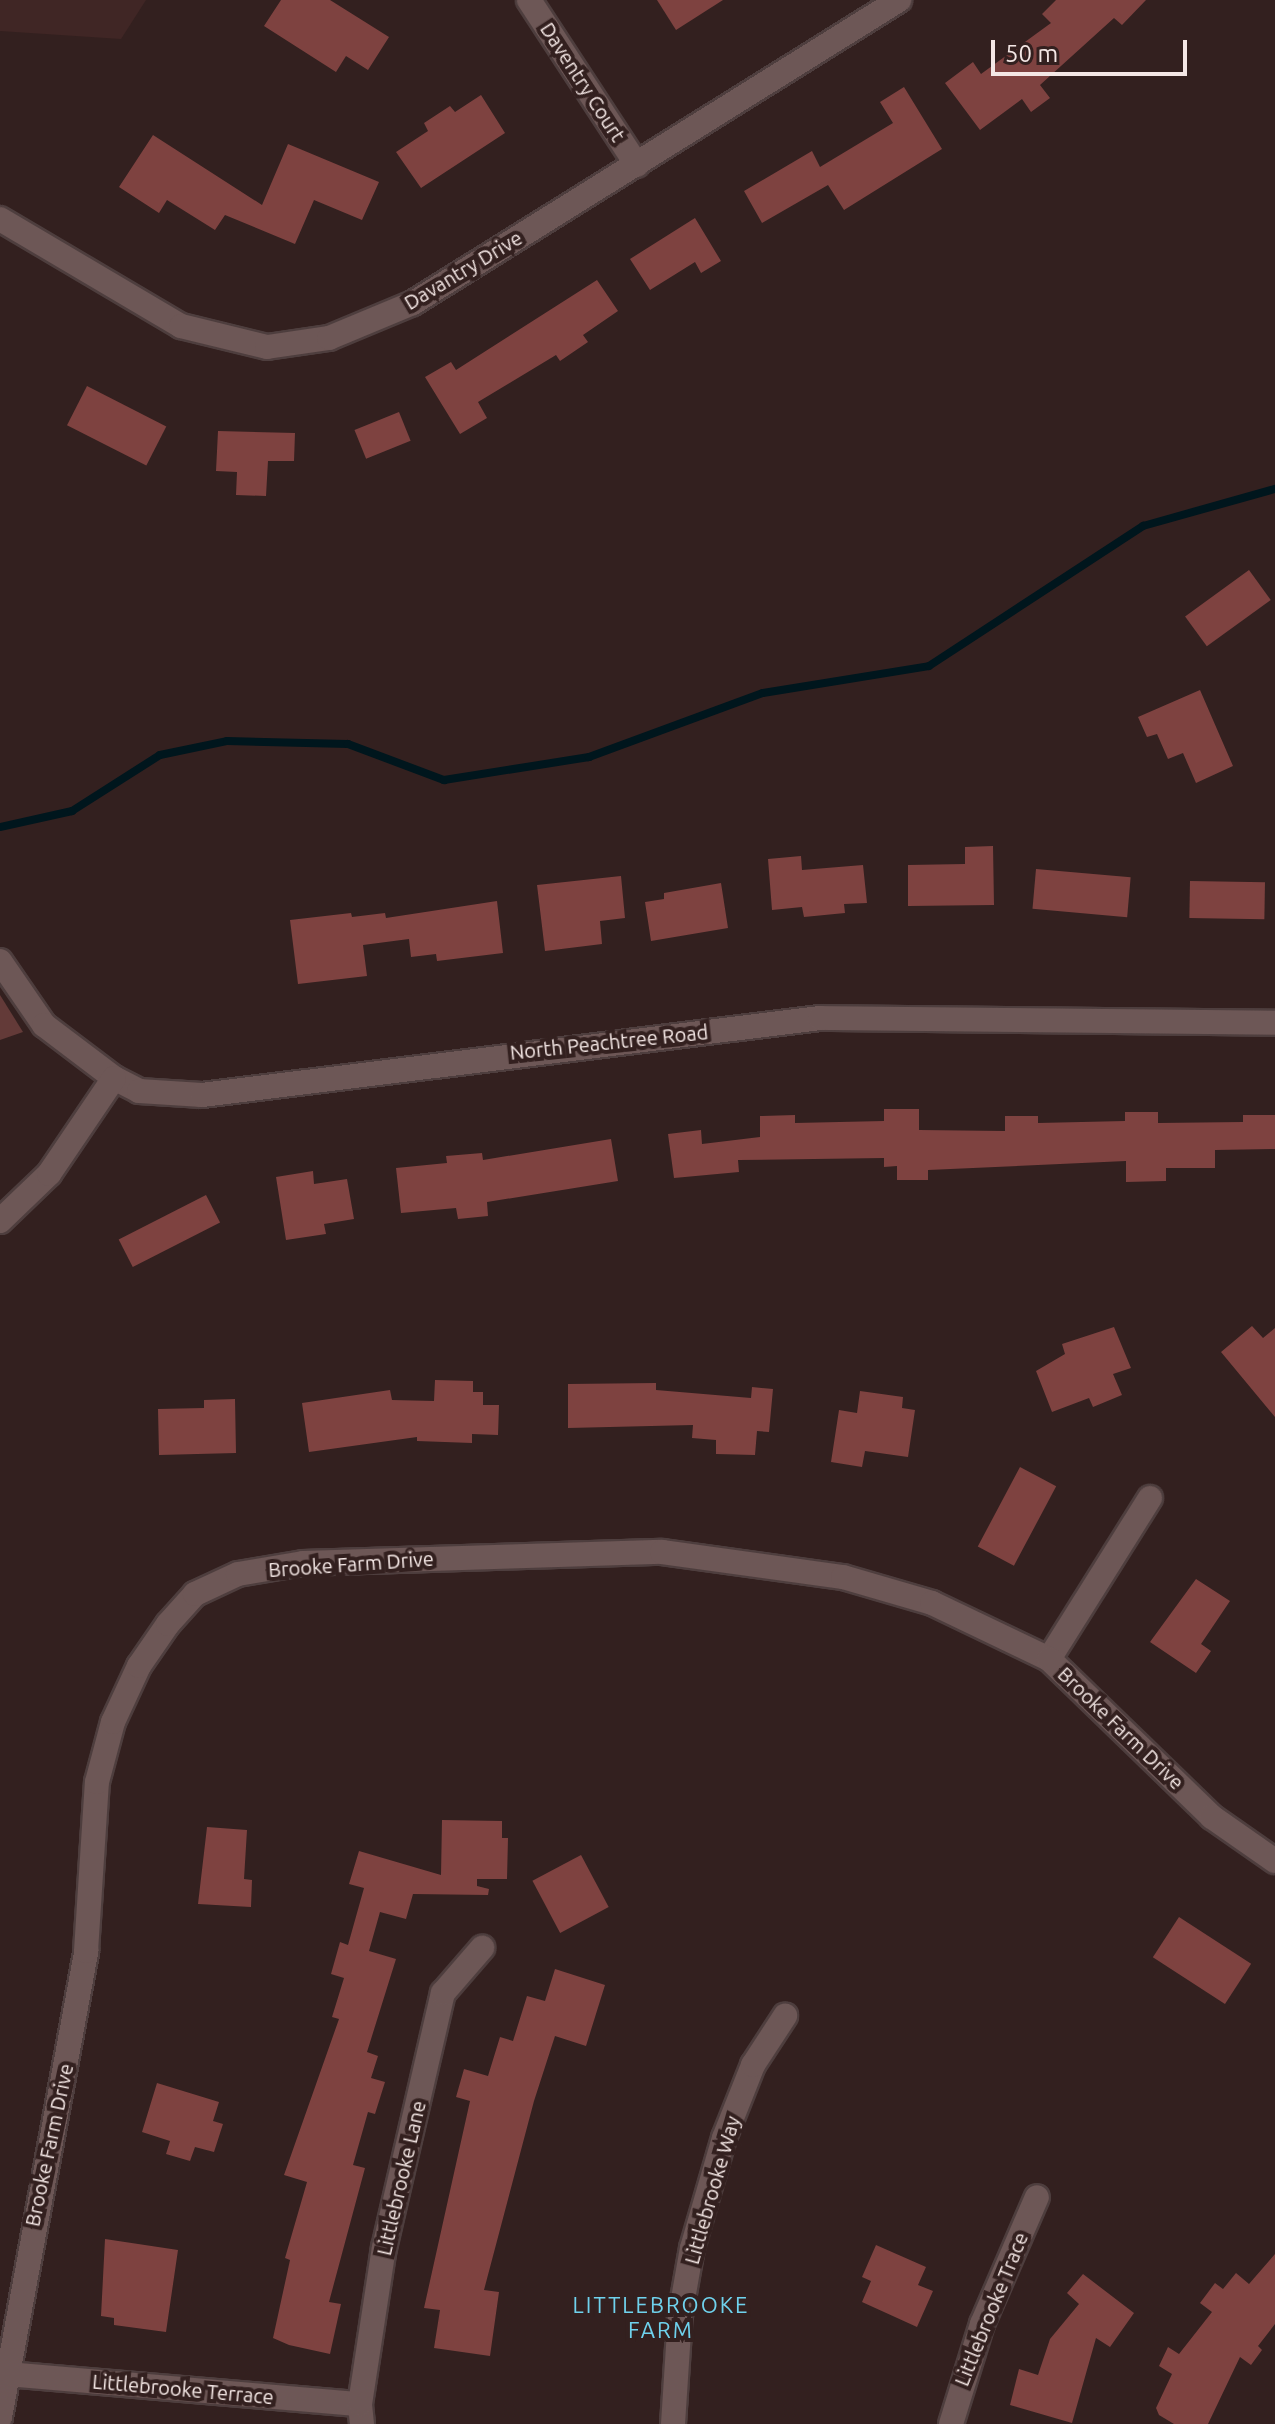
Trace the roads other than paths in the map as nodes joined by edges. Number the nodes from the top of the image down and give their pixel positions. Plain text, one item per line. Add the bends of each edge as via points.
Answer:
1 (529, 0) edge
2 (899, 0) edge
3 (637, 165) junction
4 (0, 219) edge
5 (0, 961) edge
6 (1275, 1023) edge
7 (114, 1078) junction
8 (0, 1221) edge
9 (1150, 1498) dead end
10 (1049, 1659) junction
11 (1275, 1861) edge
12 (482, 1948) dead end
13 (785, 2016) dead end
14 (1037, 2197) dead end
15 (7, 2374) junction
16 (361, 2414) edge
17 (0, 2417) edge
18 (673, 2424) edge
19 (951, 2424) edge

1 - 3 street, Daventry Court
2 - 3 street, Davantry Drive
3 - 4 street, Davantry Drive via 413,303 329,338 267,347 181,326
5 - 7 street, North Peachtree Road via 44,1025
6 - 7 street, North Peachtree Road via 820,1018 499,1055 286,1088 186,1094 139,1091
7 - 8 street via 49,1174
9 - 10 street
10 - 11 street, Brooke Farm Drive via 1212,1817
10 - 15 street, Brooke Farm Drive via 932,1603 843,1577 662,1552 303,1563 238,1574 195,1594 139,1666 113,1722 97,1782 86,1951
12 - 16 street, Littlebrooke Lane via 443,1993 384,2248
13 - 18 street, Littlebrooke Way via 753,2065 735,2109 692,2248 680,2316
14 - 19 street, Littlebrooke Trace via 982,2324
15 - 16 street, Littlebrooke Terrace
15 - 17 street, Brooke Farm Drive

